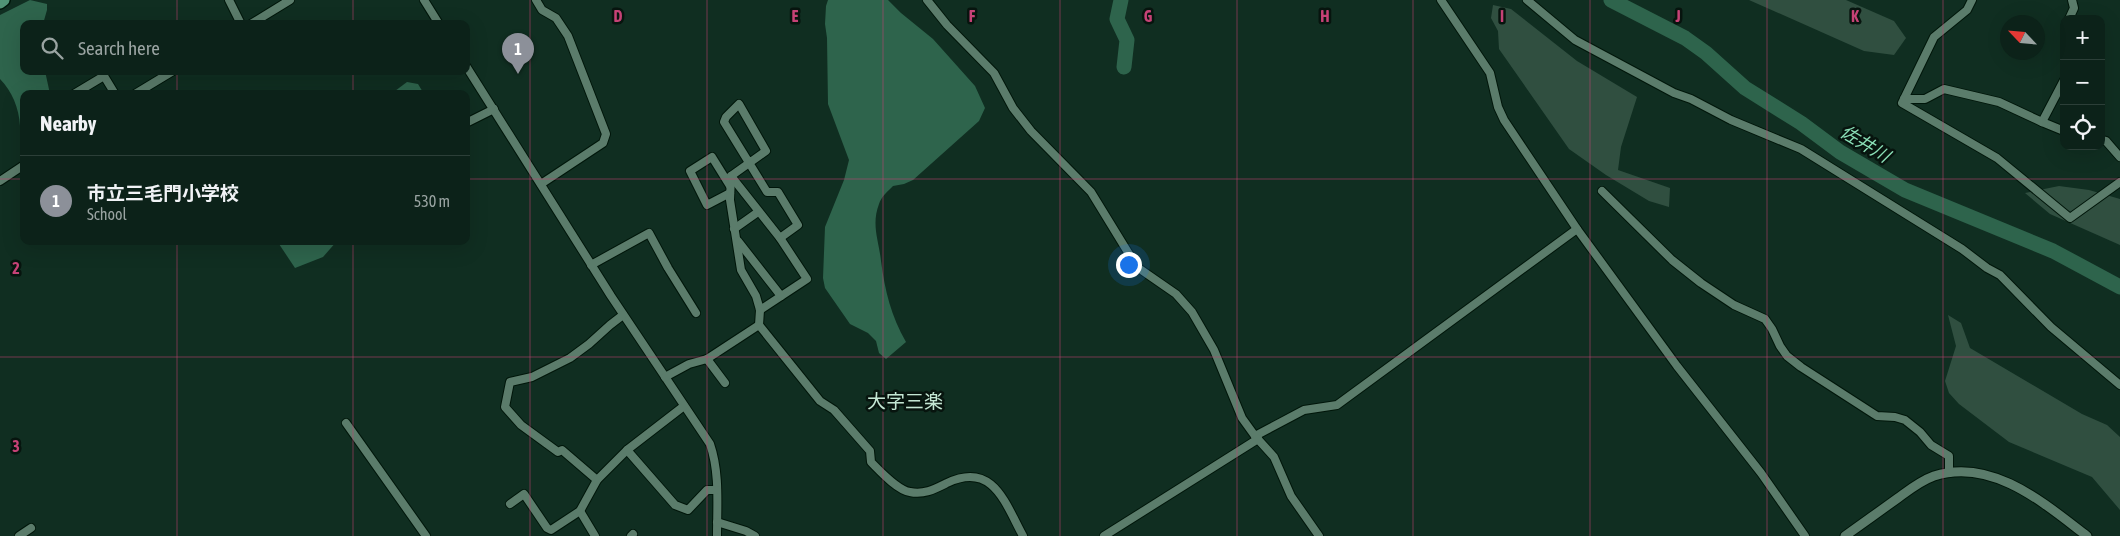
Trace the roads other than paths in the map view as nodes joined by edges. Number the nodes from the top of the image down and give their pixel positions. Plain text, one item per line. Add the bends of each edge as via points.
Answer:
1 (4, 0) edge
2 (229, 0) edge
3 (290, 0) edge
4 (424, 0) edge
5 (536, 0) edge
6 (927, 0) edge
7 (1441, 0) edge
8 (1527, 0) edge
9 (1972, 0) edge
10 (2072, 0) edge
11 (0, 3) edge
12 (2071, 15) edge
13 (239, 20) edge
14 (258, 20) edge
15 (436, 20) edge
16 (470, 72) edge
17 (101, 75) edge
18 (103, 75) edge
19 (166, 75) edge
20 (2060, 88) edge
21 (80, 90) edge
22 (112, 90) edge
23 (142, 90) edge
24 (1904, 100) junction
25 (494, 109) junction
26 (470, 121) edge
27 (2042, 122) junction
28 (2060, 129) edge
29 (2105, 141) edge
30 (2120, 157) edge
31 (747, 163) junction
32 (20, 168) edge
33 (731, 176) junction
34 (0, 181) edge
35 (2120, 182) edge
36 (541, 184) junction
37 (730, 189) junction
38 (1602, 191) dead end
39 (758, 212) junction
40 (734, 228) junction
41 (1577, 229) junction
42 (780, 238) junction
43 (737, 240) junction
44 (591, 266) junction
45 (781, 296) junction
46 (760, 310) junction
47 (696, 313) dead end
48 (623, 315) junction
49 (759, 325) junction
50 (707, 359) junction
51 (665, 377) junction
52 (725, 383) dead end
53 (2120, 385) edge
54 (684, 406) junction
55 (346, 423) dead end
56 (1256, 438) junction
57 (627, 450) junction
58 (1949, 473) junction
59 (597, 480) junction
60 (717, 490) junction
61 (510, 504) dead end
62 (580, 512) junction
63 (717, 522) junction
64 (31, 528) dead end
65 (19, 536) edge
66 (426, 536) edge
67 (595, 536) edge
68 (717, 536) edge
69 (755, 536) edge
70 (1023, 536) edge
71 (1104, 536) edge
72 (1319, 536) edge
73 (1805, 536) edge
74 (1845, 536) edge
75 (2087, 536) edge

1 - 11 main road
2 - 13 street
3 - 14 street
4 - 15 street
5 - 36 street via 542,10 556,18 568,36 606,134 604,143
6 - 56 street via 994,73 1013,108 1031,131 1091,192 1137,267 1187,305 1204,332 1242,418
7 - 41 street via 1490,73 1504,120
8 - 53 street via 1575,40 1674,93 1801,149 1962,249 2000,275 2051,328
9 - 24 street via 1967,10 1934,37
10 - 12 street via 2074,8
16 - 25 street
17 - 21 street
18 - 22 street
19 - 23 street
20 - 27 street
24 - 27 street via 1925,99 1944,90 1999,102
24 - 35 street via 1902,103 1997,158 2070,218
25 - 26 street
25 - 36 street
27 - 28 street
29 - 30 street
31 - 31 street via 724,122 739,104 766,151
31 - 33 street
31 - 42 street via 767,192 778,192 798,224
32 - 34 street
33 - 37 street
33 - 39 street
36 - 44 street
37 - 37 street via 712,157 690,171 707,205
37 - 40 street
38 - 58 street via 1672,260 1701,283 1734,305 1764,319 1787,356 1801,367 1877,416 1900,418 1914,427 1931,445 1948,456
39 - 40 street
39 - 42 street
40 - 43 street
41 - 56 street via 1337,405 1304,410
41 - 73 street
42 - 45 street via 808,279
43 - 45 street
43 - 46 street via 741,270
44 - 47 street via 649,233
44 - 48 street
45 - 46 street
46 - 49 street
48 - 51 street
48 - 59 street via 570,358 532,377 510,382 505,407 521,425 558,452 562,450
49 - 50 street
49 - 70 street via 820,401 834,410 870,451 871,462 890,479 907,492 922,493 964,476 985,480 999,492
50 - 51 street via 688,364
50 - 52 street
51 - 54 street
54 - 57 street
54 - 60 street via 710,444 715,457
55 - 66 street
56 - 71 street
56 - 72 street via 1274,457 1291,496
57 - 59 street
57 - 60 street via 675,505 688,510 707,490
58 - 74 street via 1918,483
58 - 75 street via 1982,474 2013,485 2042,501
59 - 62 street
60 - 63 street
61 - 62 street via 524,494 551,530
62 - 67 street
63 - 68 street
63 - 69 street
64 - 65 street

